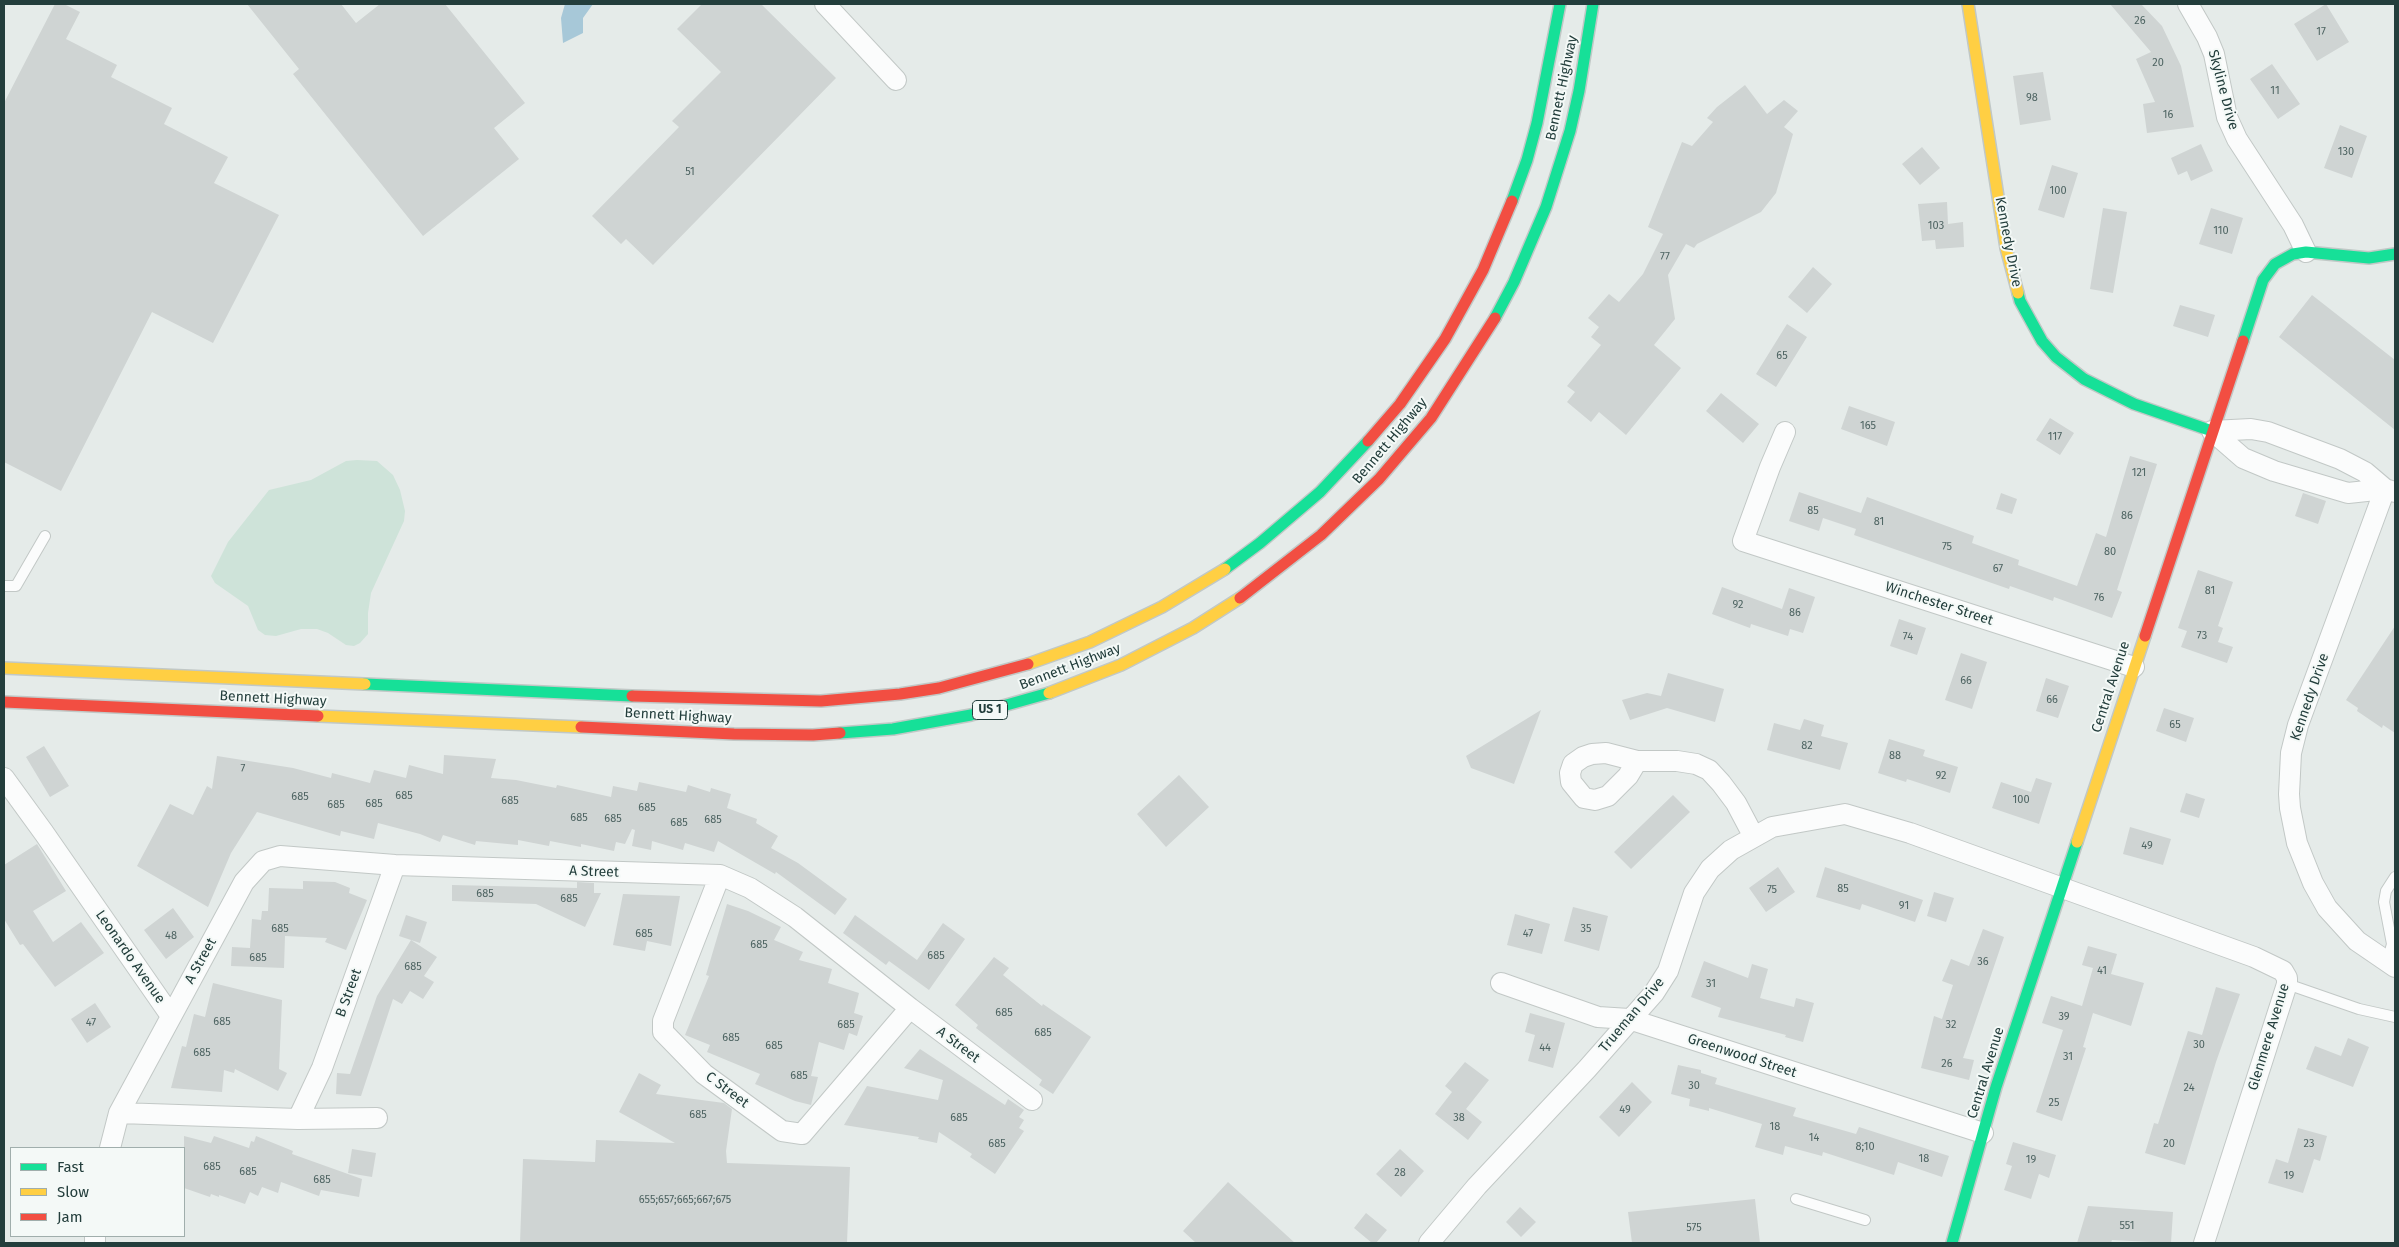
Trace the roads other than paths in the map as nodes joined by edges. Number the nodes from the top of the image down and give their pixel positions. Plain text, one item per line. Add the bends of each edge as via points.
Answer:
1 (825, 4) edge
2 (1560, 4) edge
3 (1593, 4) edge
4 (1968, 4) edge
5 (2188, 4) edge
6 (896, 80) dead end
7 (2306, 252) junction
8 (2395, 254) edge
9 (1785, 432) dead end
10 (2212, 432) junction
11 (2390, 490) edge
12 (45, 536) dead end
13 (4, 586) edge
14 (2134, 667) junction
15 (4, 668) edge
16 (4, 702) edge
17 (1637, 760) dead end
18 (4, 778) edge
19 (1754, 837) junction
20 (395, 864) junction
21 (720, 875) junction
22 (2395, 877) edge
23 (2061, 889) junction
24 (2391, 965) edge
25 (1501, 982) dead end
26 (2287, 984) junction
27 (910, 1008) junction
28 (171, 1016) junction
29 (2395, 1017) edge
30 (1629, 1019) junction
31 (1032, 1100) dead end
32 (119, 1114) junction
33 (377, 1118) dead end
34 (298, 1119) junction
35 (1983, 1133) junction
36 (110, 1147) edge
37 (1796, 1199) dead end
38 (1865, 1220) dead end
39 (1429, 1243) edge
40 (1952, 1243) edge
41 (2204, 1243) edge

1 - 6 street
2 - 15 main road, Bennett Highway / US 1 via 1537,123 1524,170 1499,235 1445,339 1400,404 1327,485 1260,543 1162,607 1090,642 1015,669 939,688 821,701
3 - 16 main road, Bennett Highway / US 1 via 1570,131 1546,207 1510,290 1477,350 1431,418 1379,479 1291,561 1192,628 1121,664 1047,694 971,715 893,729 813,735 724,734
4 - 10 main road, Kennedy Drive via 2006,248 2020,301 2030,322 2056,357 2084,379 2134,404
5 - 7 street, Skyline Drive via 2214,54 2227,117 2237,139 2293,225
7 - 8 main road, Central Avenue via 2369,258
7 - 10 main road, Central Avenue via 2279,261 2263,280
9 - 14 street, Winchester Street via 1744,541
10 - 11 street, Kennedy Drive via 2268,432 2340,459
10 - 11 street, Kennedy Drive via 2243,458 2274,471 2348,493
10 - 14 main road, Central Avenue
11 - 24 street, Kennedy Drive via 2298,725 2291,753 2289,794 2297,843 2320,896 2346,931
12 - 13 lane via 16,586
14 - 23 main road, Central Avenue
17 - 19 street via 1677,760 1709,770 1736,802
18 - 28 street, Leonardo Avenue
19 - 23 street, Trueman Drive via 1772,827 1845,814
19 - 30 street, Trueman Drive via 1731,850 1710,869 1694,893 1668,971 1654,993
20 - 21 street, A Street
20 - 28 street, A Street via 280,856 263,862 244,882
20 - 34 street, B Street via 322,1068
21 - 27 street, A Street via 750,888 795,917
21 - 27 street, C Street via 663,1022 663,1032 704,1074 782,1131 802,1134
22 - 24 lane via 2386,891 2384,902 2392,944
23 - 26 street, Glenmere Avenue via 2254,957 2283,971
23 - 35 main road, Central Avenue
25 - 30 street, Greenwood Street via 1598,1017
26 - 29 lane via 2359,1009
26 - 41 street, Glenmere Avenue
27 - 31 street, A Street
28 - 32 street, Leonardo Avenue
30 - 35 street, Greenwood Street
30 - 39 street, Trueman Drive
32 - 34 street
32 - 36 street, Leonardo Avenue
33 - 34 street
35 - 40 main road, Central Avenue
37 - 38 lane

